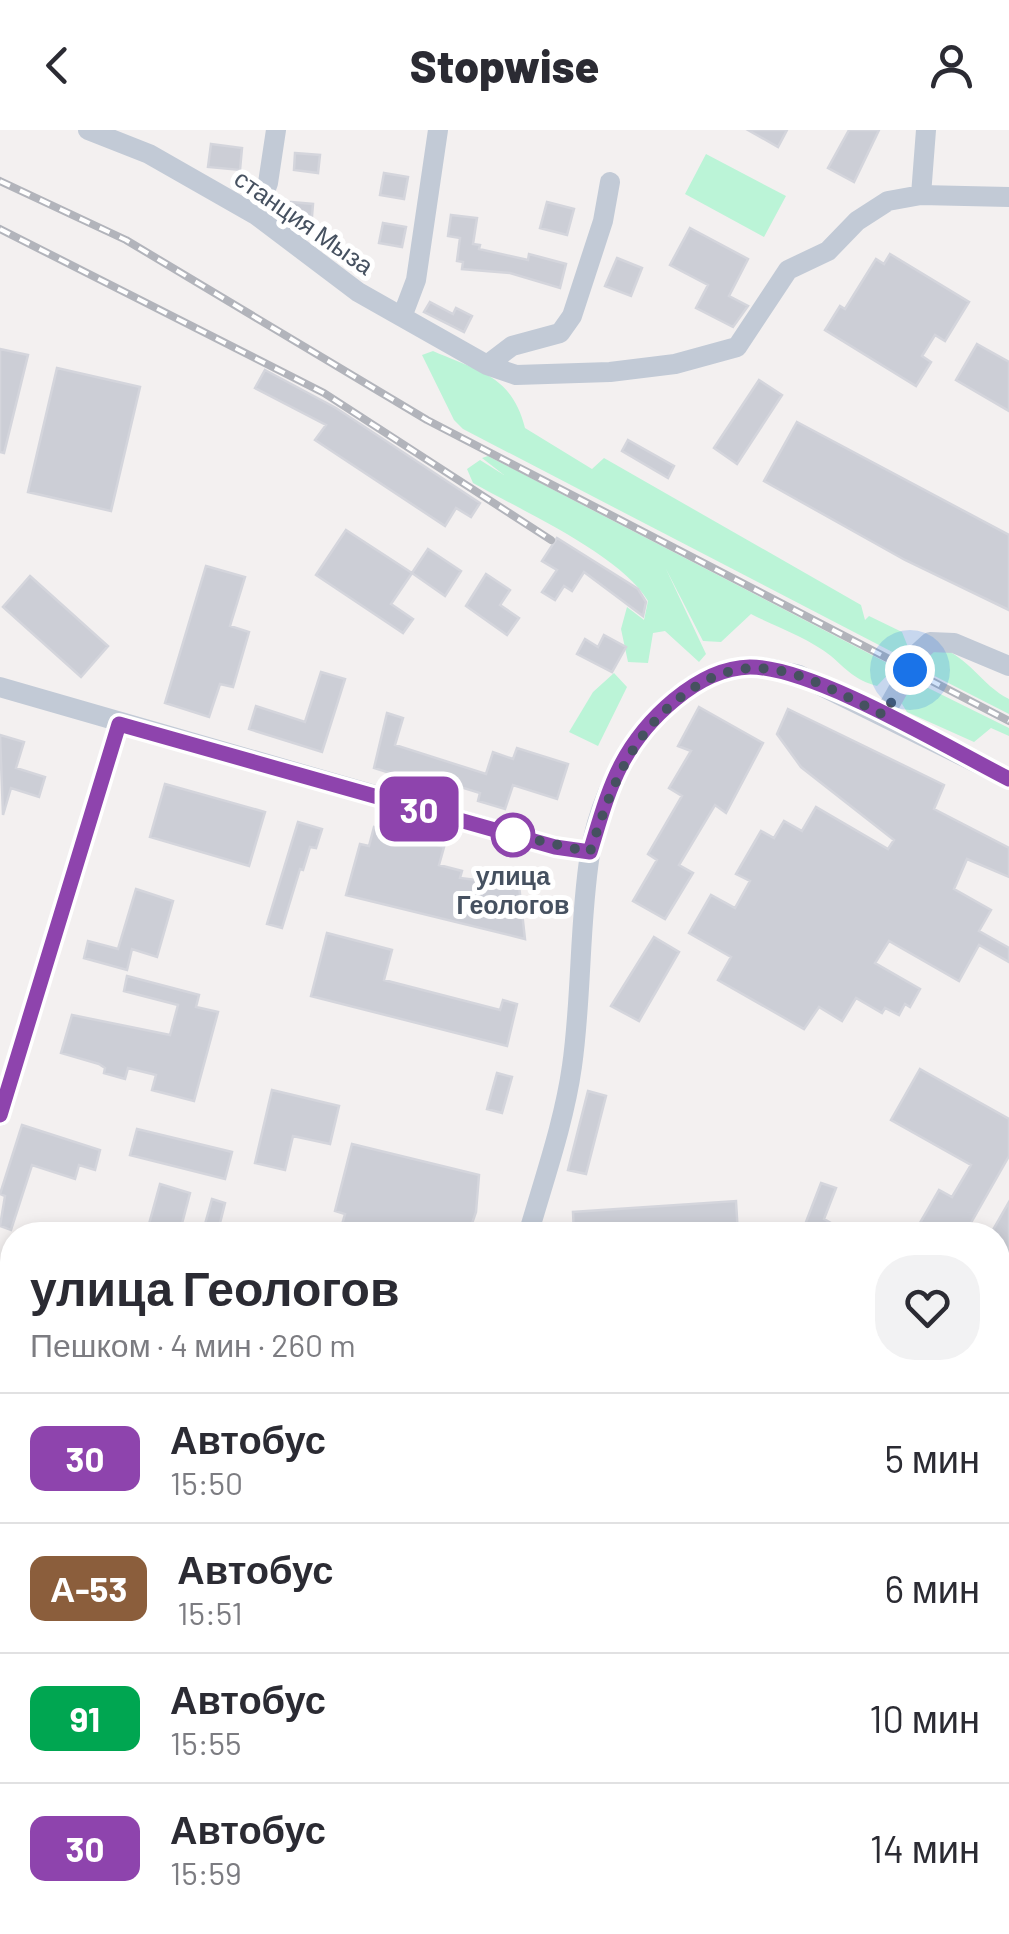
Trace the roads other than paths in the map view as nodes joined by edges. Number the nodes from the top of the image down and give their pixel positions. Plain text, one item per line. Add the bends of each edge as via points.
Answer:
1 (88, 130) edge
2 (276, 130) edge
3 (438, 130) edge
4 (926, 130) edge
5 (610, 182) dead end
6 (920, 196) junction
7 (1009, 197) edge
8 (256, 215) junction
9 (402, 317) junction
10 (486, 366) junction
11 (1009, 666) edge
12 (0, 687) edge
13 (884, 715) junction
14 (119, 724) junction
15 (1009, 779) edge
16 (590, 852) junction
17 (0, 1116) edge
18 (532, 1222) edge

1 - 8 street, станция Мыза via 149,154
2 - 8 street
3 - 9 street via 416,280
4 - 6 street
5 - 10 street via 572,316 560,332 512,346
6 - 7 street
6 - 10 street via 888,201 828,251 788,270 737,348 610,372 516,375
8 - 9 street, станция Мыза via 308,258
9 - 10 street, станция Мыза
11 - 13 street via 954,643 930,642
12 - 14 street
13 - 15 street
13 - 16 street via 799,675 770,669 747,667 701,683 636,740
14 - 16 street
14 - 17 street
16 - 18 street via 582,998 568,1093

